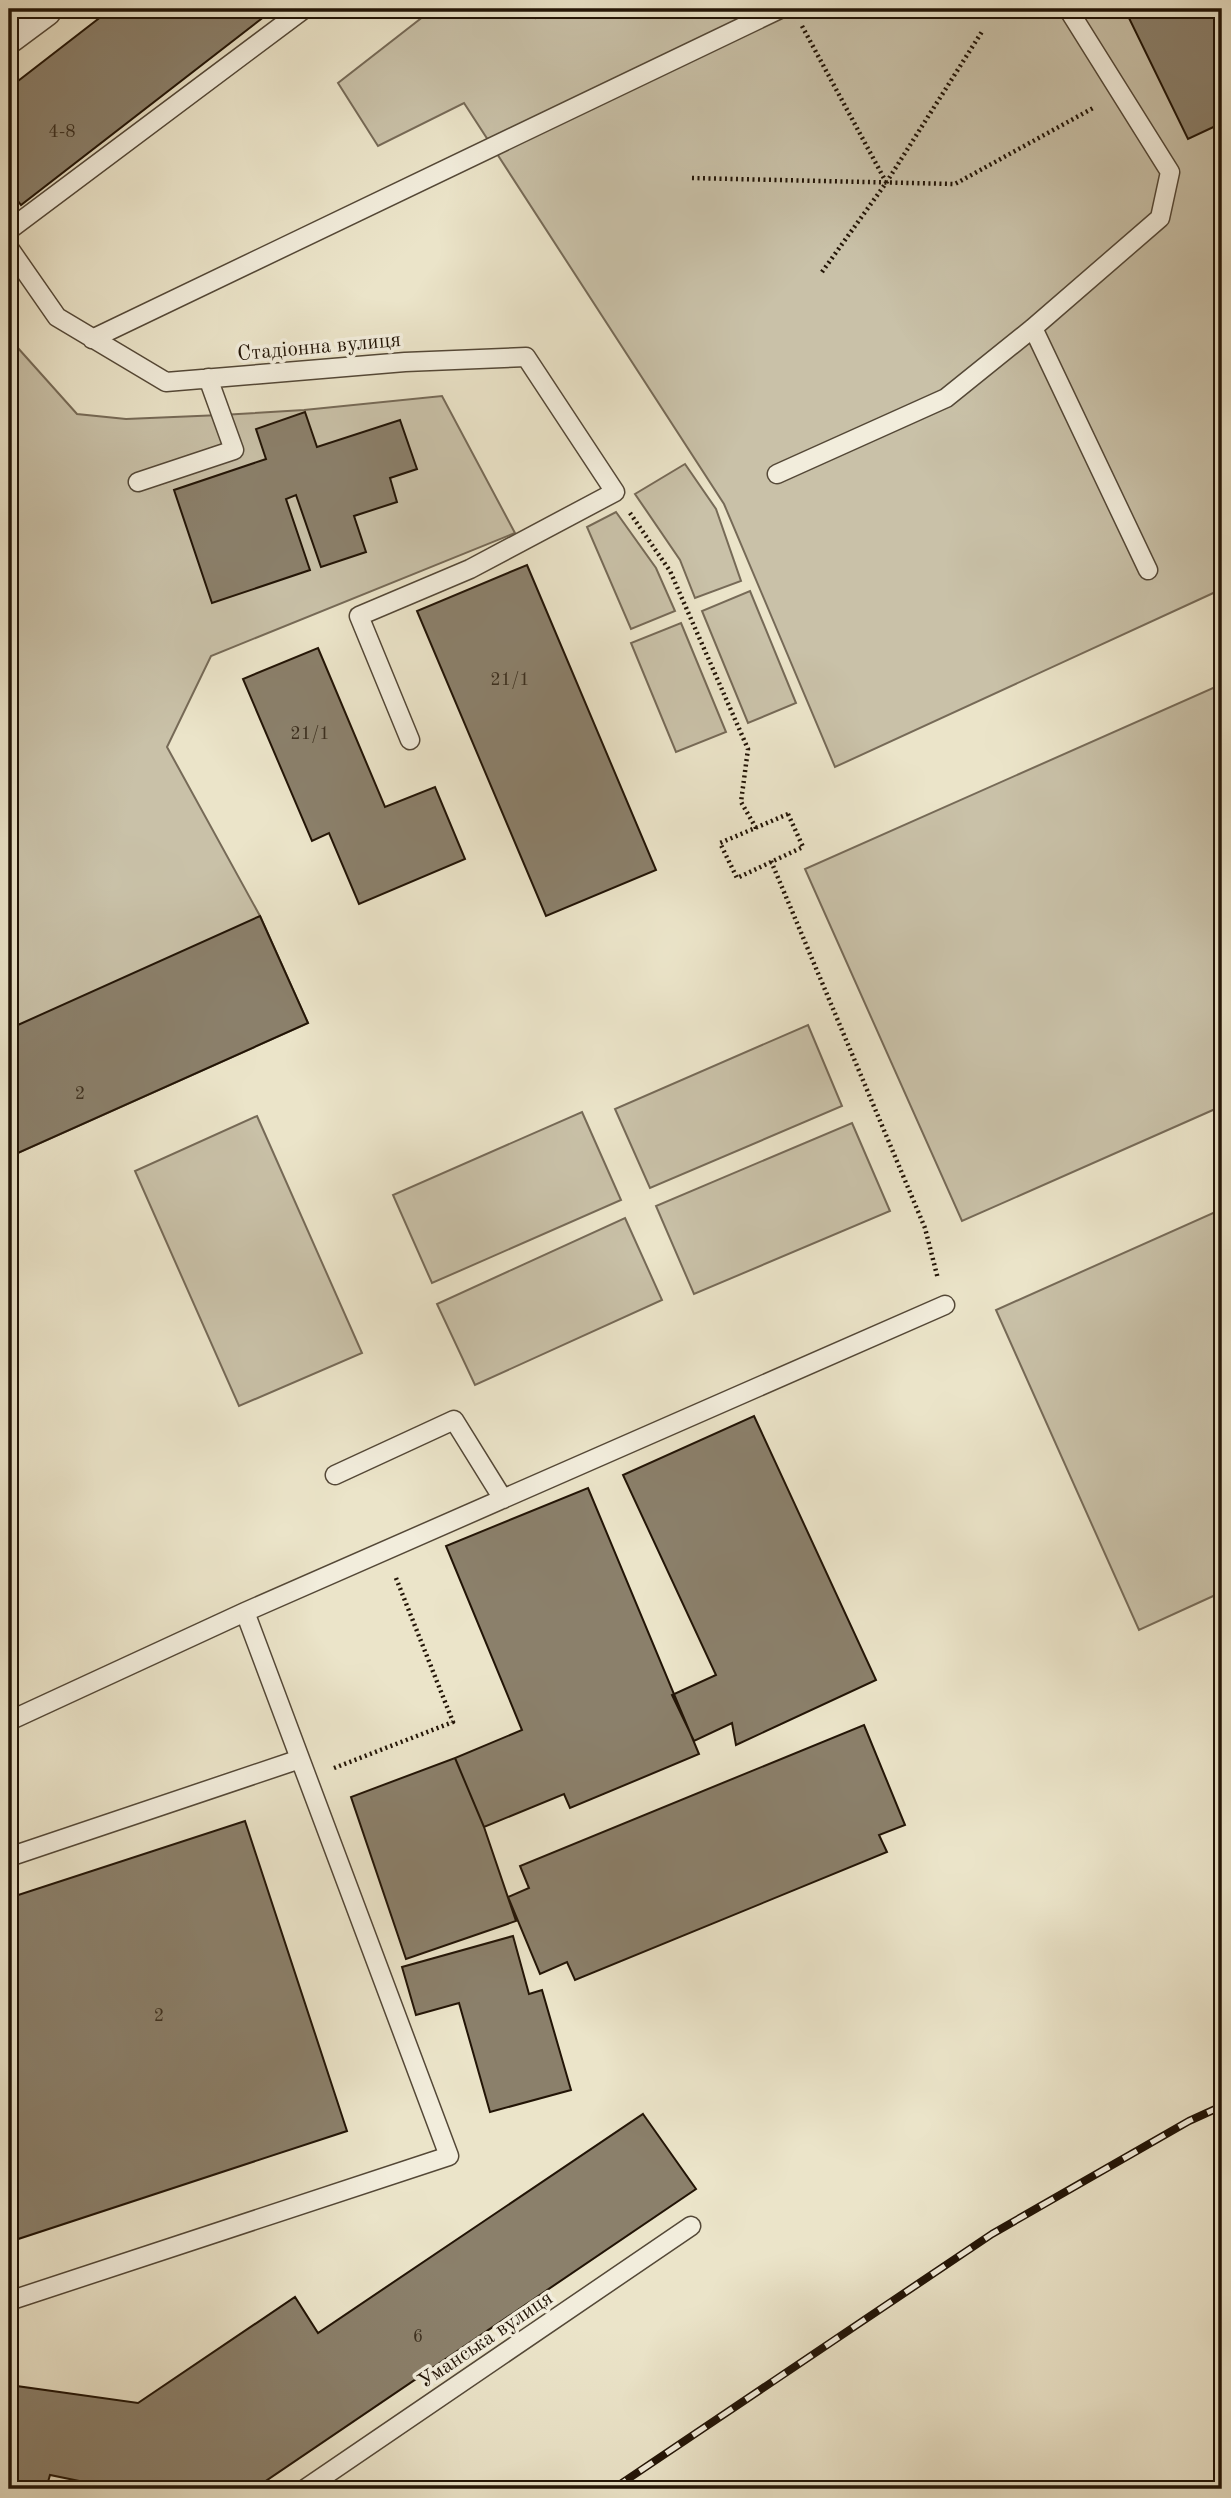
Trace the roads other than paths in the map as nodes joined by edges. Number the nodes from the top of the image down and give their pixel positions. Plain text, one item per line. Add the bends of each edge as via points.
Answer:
1 (44, 9) edge
2 (304, 9) edge
3 (780, 9) edge
4 (1068, 9) edge
5 (9, 35) edge
6 (9, 230) edge
7 (9, 248) edge
8 (1033, 328) junction
9 (92, 339) junction
10 (208, 378) junction
11 (776, 474) dead end
12 (138, 482) dead end
13 (1148, 570) dead end
14 (411, 740) dead end
15 (945, 1305) road end
16 (335, 1475) dead end
17 (502, 1499) junction
18 (245, 1612) junction
19 (9, 1721) edge
20 (300, 1759) junction
21 (9, 1857) edge
22 (691, 2226) dead end
23 (9, 2301) edge
24 (305, 2489) edge

1 - 5 street
2 - 6 lane
3 - 9 lane
4 - 8 lane via 1170,172 1160,218
7 - 9 lane, Стадіонна вулиця via 57,317
8 - 11 lane via 946,398
8 - 13 lane
9 - 10 lane, Стадіонна вулиця via 166,382
10 - 12 lane via 234,450
10 - 14 lane, Стадіонна вулиця via 405,362 526,358 615,492 470,569 359,616
15 - 17 lane
16 - 17 lane via 454,1420
17 - 18 lane
18 - 19 lane
18 - 20 lane
20 - 21 lane
20 - 23 lane via 449,2156
22 - 24 lane, Уманська вулиця

